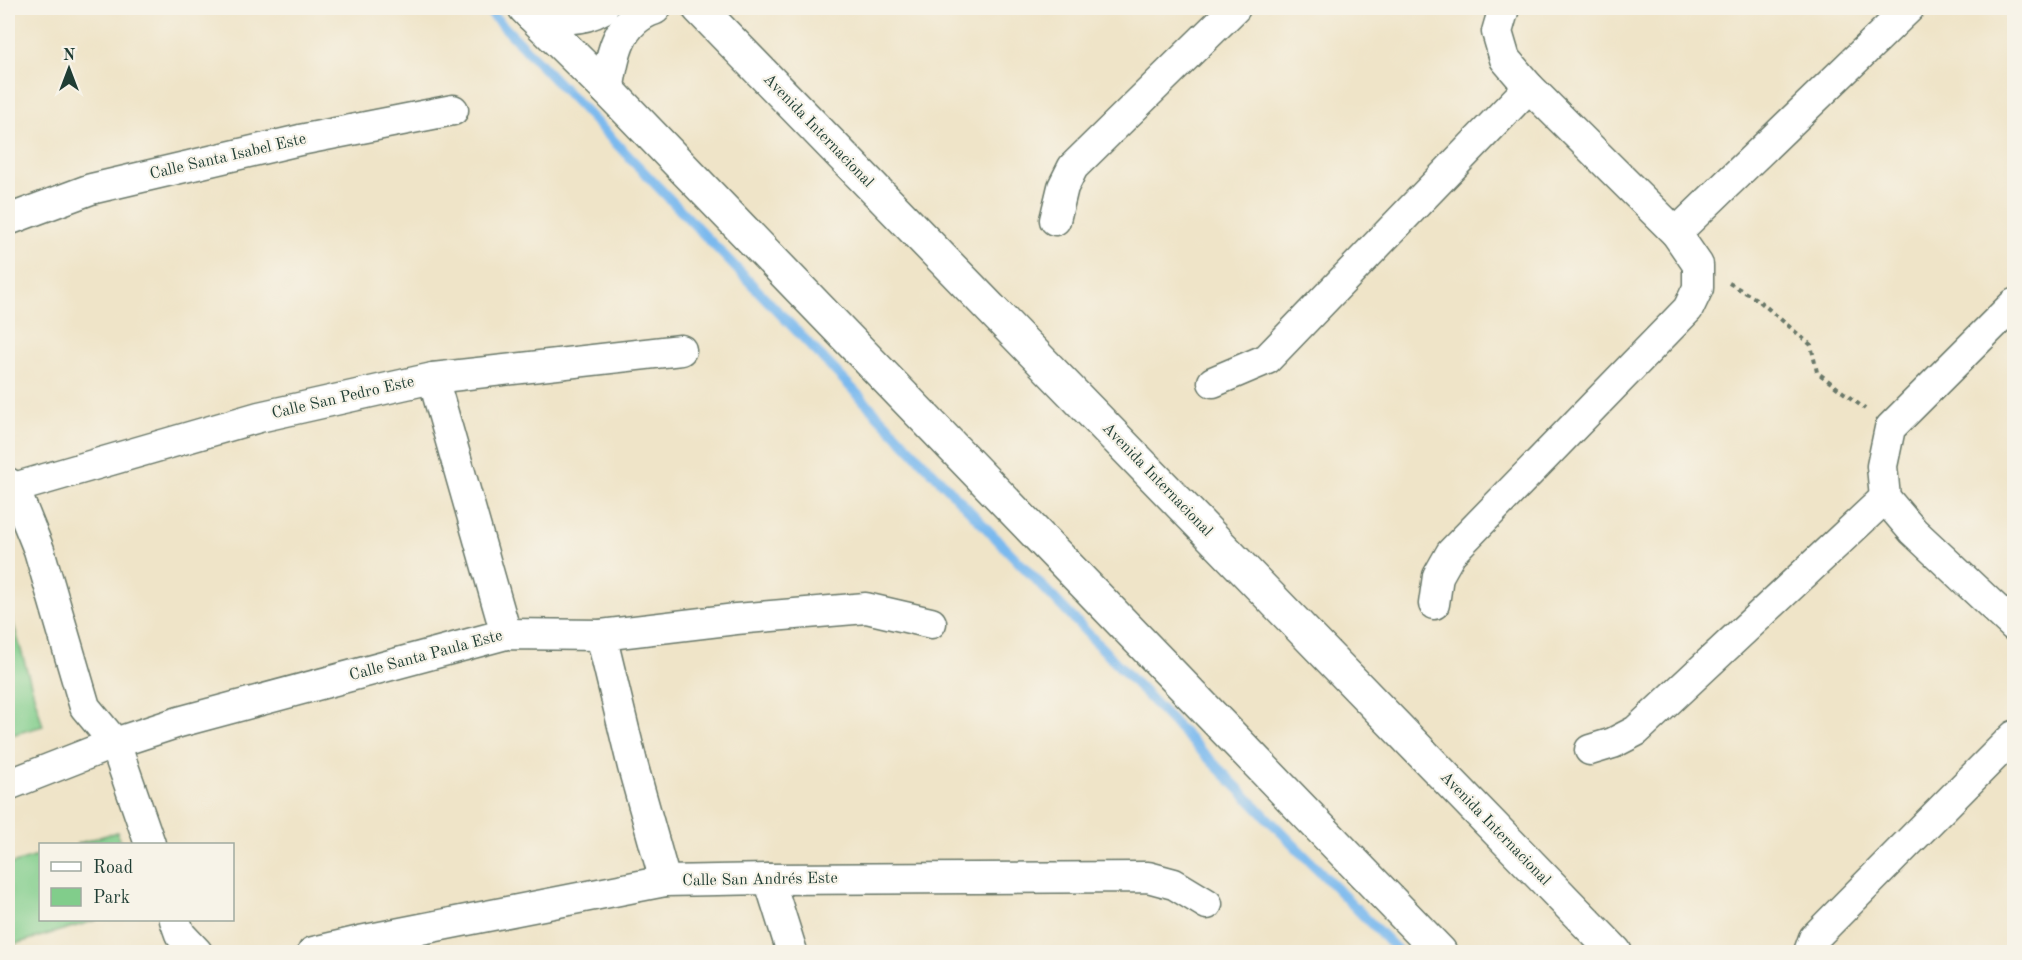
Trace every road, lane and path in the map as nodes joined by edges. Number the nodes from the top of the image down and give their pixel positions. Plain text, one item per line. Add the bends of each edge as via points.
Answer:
1 (601, 8) edge
2 (654, 8) edge
3 (699, 8) edge
4 (1235, 8) edge
5 (1504, 8) edge
6 (1909, 8) edge
7 (528, 11) edge
8 (1528, 87) junction
9 (607, 89) junction
10 (453, 110) dead end
11 (8, 220) edge
12 (1055, 220) dead end
13 (1676, 233) junction
14 (1698, 265) junction
15 (2014, 304) edge
16 (681, 350) dead end
17 (433, 378) junction
18 (1213, 382) dead end
19 (1890, 428) junction
20 (11, 486) edge
21 (1886, 498) junction
22 (1434, 604) dead end
23 (931, 623) dead end
24 (2014, 626) edge
25 (506, 634) junction
26 (601, 635) junction
27 (2014, 736) edge
28 (115, 743) junction
29 (1590, 750) dead end
30 (8, 785) edge
31 (150, 843) edge
32 (769, 879) junction
33 (665, 881) junction
34 (1207, 904) dead end
35 (175, 921) edge
36 (197, 952) edge
37 (313, 952) edge
38 (792, 952) edge
39 (1440, 952) edge
40 (1614, 952) edge
41 (1809, 952) edge

1 - 7 main road via 579,17 559,18
2 - 9 main road via 643,11 621,35
3 - 40 main road, Avenida Internacional
4 - 12 street via 1073,167 1063,187
5 - 8 street via 1497,32 1502,50
6 - 13 street
7 - 9 main road
8 - 13 street
8 - 18 street via 1267,359
9 - 39 main road
10 - 11 street, Calle Santa Isabel Este via 300,140 91,189
13 - 14 street
14 - 19 path via 1758,300 1811,345 1817,372
14 - 22 street via 1698,288 1688,309 1451,553 1438,576
15 - 19 street
16 - 17 street, Calle San Pedro Este
17 - 20 street, Calle San Pedro Este via 259,417
17 - 25 street
19 - 21 street via 1882,466
20 - 28 street via 39,550 85,707
21 - 24 street via 1913,531
21 - 29 street via 1636,731
23 - 26 street, Calle Santa Paula Este via 866,608
25 - 26 street, Calle Santa Paula Este
25 - 28 street, Calle Santa Paula Este via 179,722
26 - 33 street
27 - 41 street via 1814,938
28 - 30 street, Calle Santa Paula Este
28 - 31 street
32 - 33 street, Calle San Andrés Este
32 - 34 street, Calle San Andrés Este via 1148,877 1174,884
32 - 38 street
33 - 37 street, Calle San Andrés Este
35 - 36 street via 180,934

